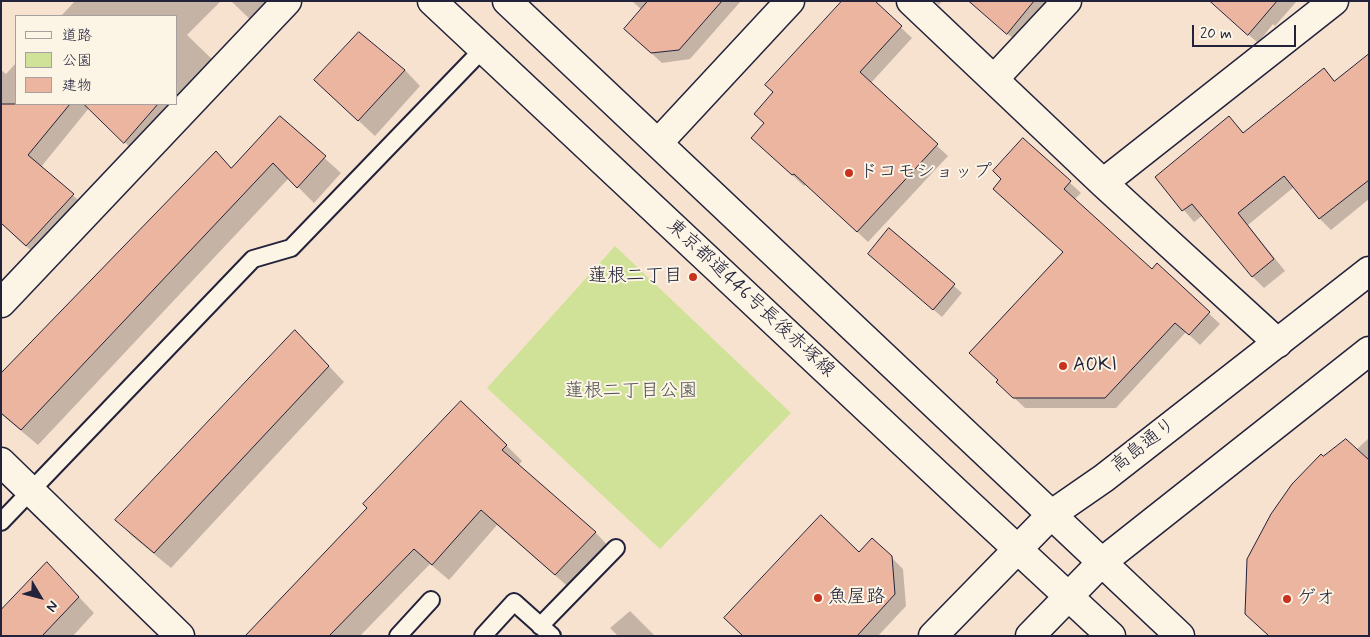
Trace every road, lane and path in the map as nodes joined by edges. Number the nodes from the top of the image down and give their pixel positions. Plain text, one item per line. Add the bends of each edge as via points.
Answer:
1 (287, 1) edge
2 (432, 1) edge
3 (507, 1) edge
4 (790, 1) edge
5 (911, 1) edge
6 (1067, 1) edge
7 (1334, 1) edge
8 (483, 49) junction
9 (994, 79) junction
10 (658, 143) junction
11 (1103, 182) junction
12 (1369, 271) edge
13 (1, 303) edge
14 (1278, 343) junction
15 (1369, 351) edge
16 (1, 462) edge
17 (31, 490) junction
18 (1052, 514) junction
19 (1, 522) edge
20 (616, 548) dead end
21 (1017, 549) junction
22 (1102, 562) junction
23 (1068, 596) junction
24 (431, 600) dead end
25 (546, 631) edge
26 (180, 636) edge
27 (398, 636) edge
28 (483, 636) edge
29 (933, 636) edge
30 (1030, 636) edge
31 (1111, 636) edge
32 (1180, 636) edge

1 - 13 main road
2 - 8 main road, 東京都道446号長後赤塚線
3 - 10 main road
4 - 10 main road
5 - 9 main road
6 - 9 main road
7 - 11 main road
8 - 17 lane via 291,248 253,260
8 - 21 main road, 東京都道446号長後赤塚線
9 - 11 main road
10 - 18 main road
11 - 14 main road
12 - 14 main road, 高島通り
14 - 18 main road, 高島通り via 1104,478
15 - 22 main road
16 - 17 main road
17 - 19 lane
17 - 26 main road
18 - 21 main road, 高島通り
18 - 22 main road
20 - 25 lane
21 - 23 main road, 東京都道446号長後赤塚線
21 - 29 main road, 高島通り
22 - 23 main road
22 - 32 main road
23 - 30 main road
23 - 31 main road, 東京都道446号長後赤塚線
24 - 27 lane
25 - 28 lane via 514,602

